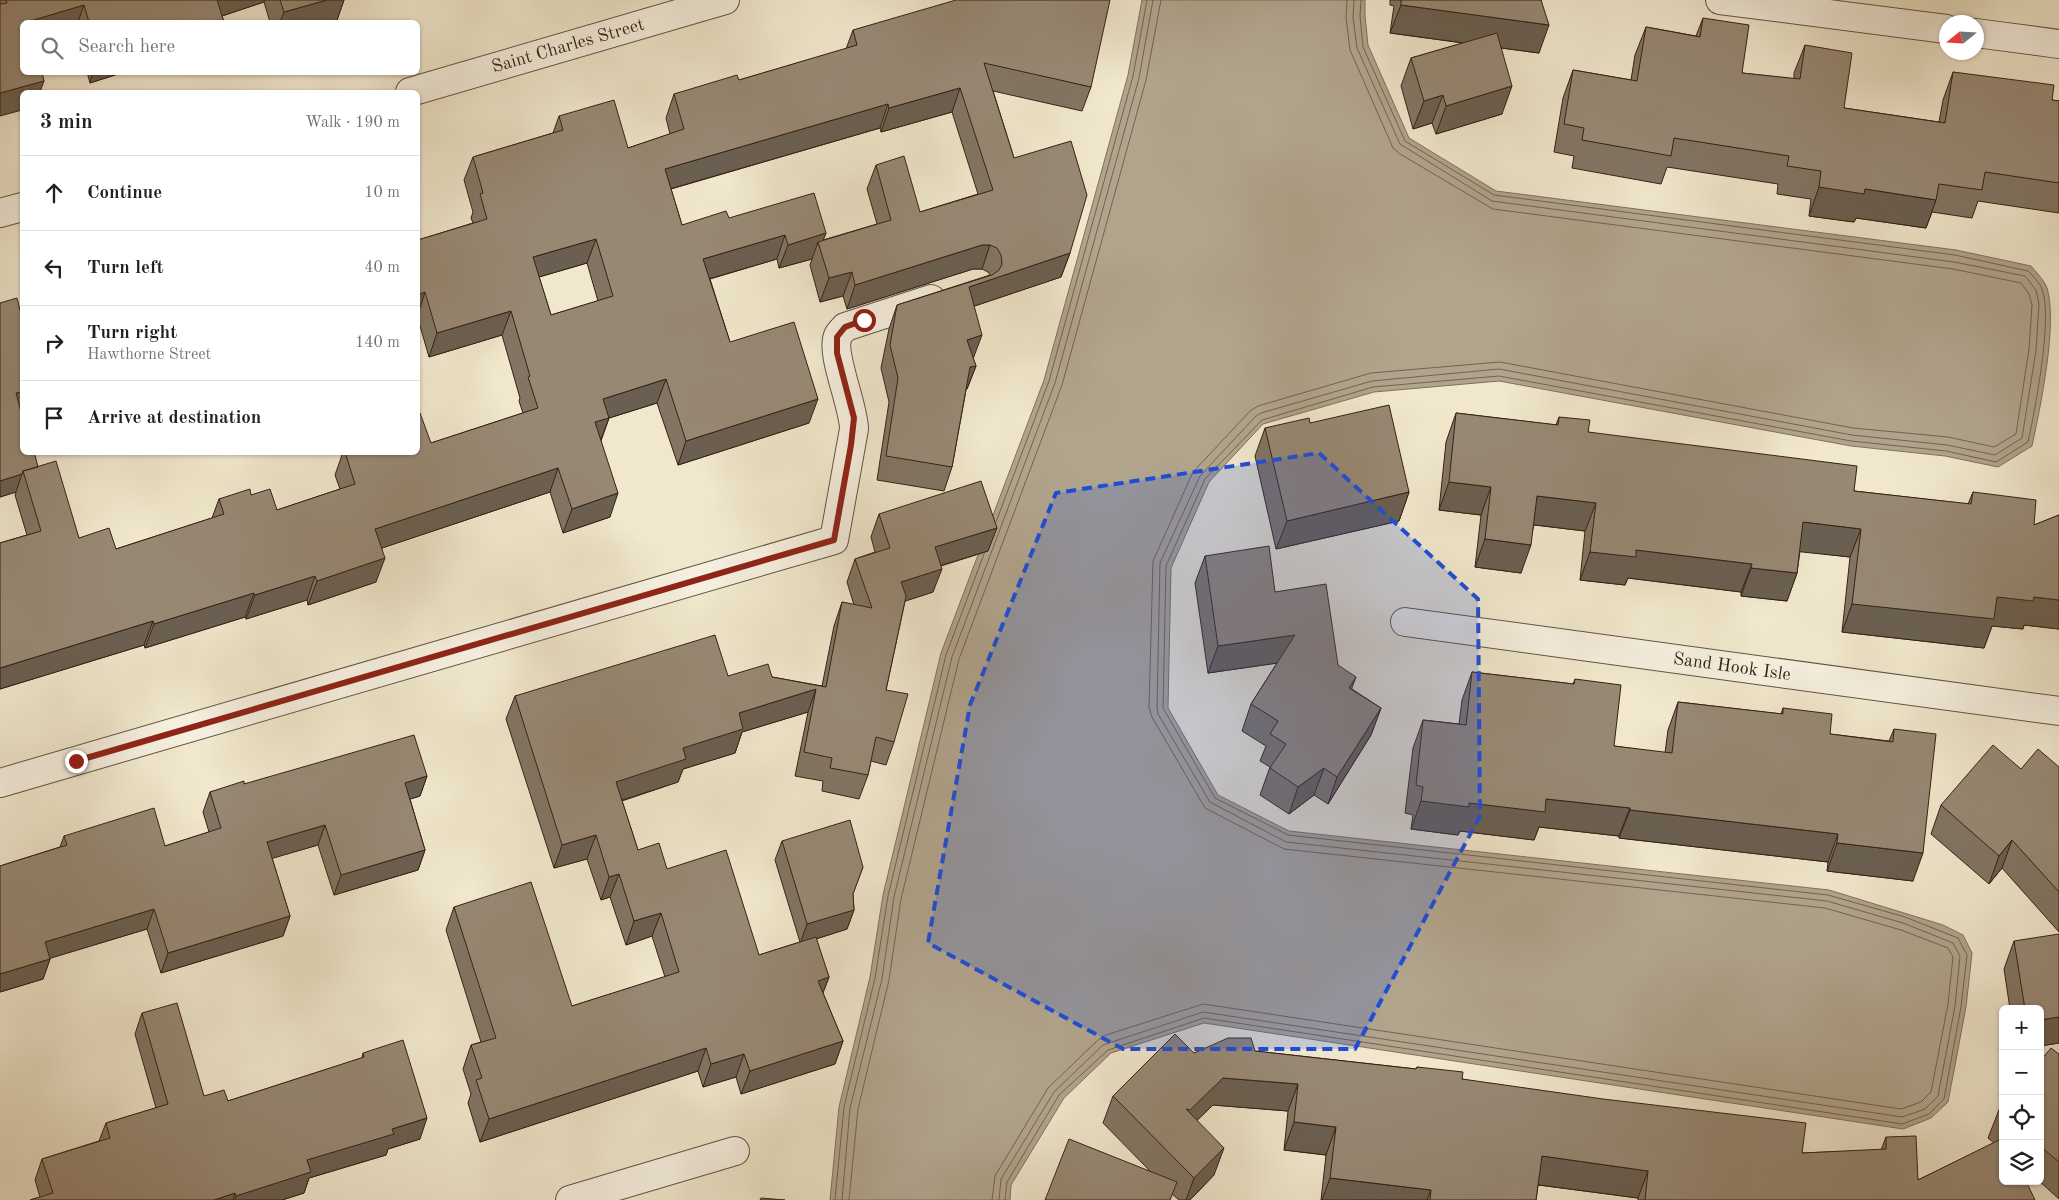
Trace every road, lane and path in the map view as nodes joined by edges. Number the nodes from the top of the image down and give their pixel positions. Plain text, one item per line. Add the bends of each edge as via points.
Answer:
1 (725, 0) edge
2 (1720, 0) edge
3 (1939, 28) edge
4 (1984, 34) edge
5 (2059, 44) edge
6 (417, 90) edge
7 (20, 207) edge
8 (0, 213) edge
9 (959, 290) edge
10 (1404, 622) dead end
11 (2059, 711) edge
12 (0, 783) edge
13 (735, 1151) dead end
14 (570, 1200) edge

1 - 6 street, Saint Charles Street
2 - 3 street
4 - 5 street
7 - 8 street
9 - 12 street via 845,327 837,337 837,353 854,418 834,540
10 - 11 street, Sand Hook Isle
13 - 14 street

